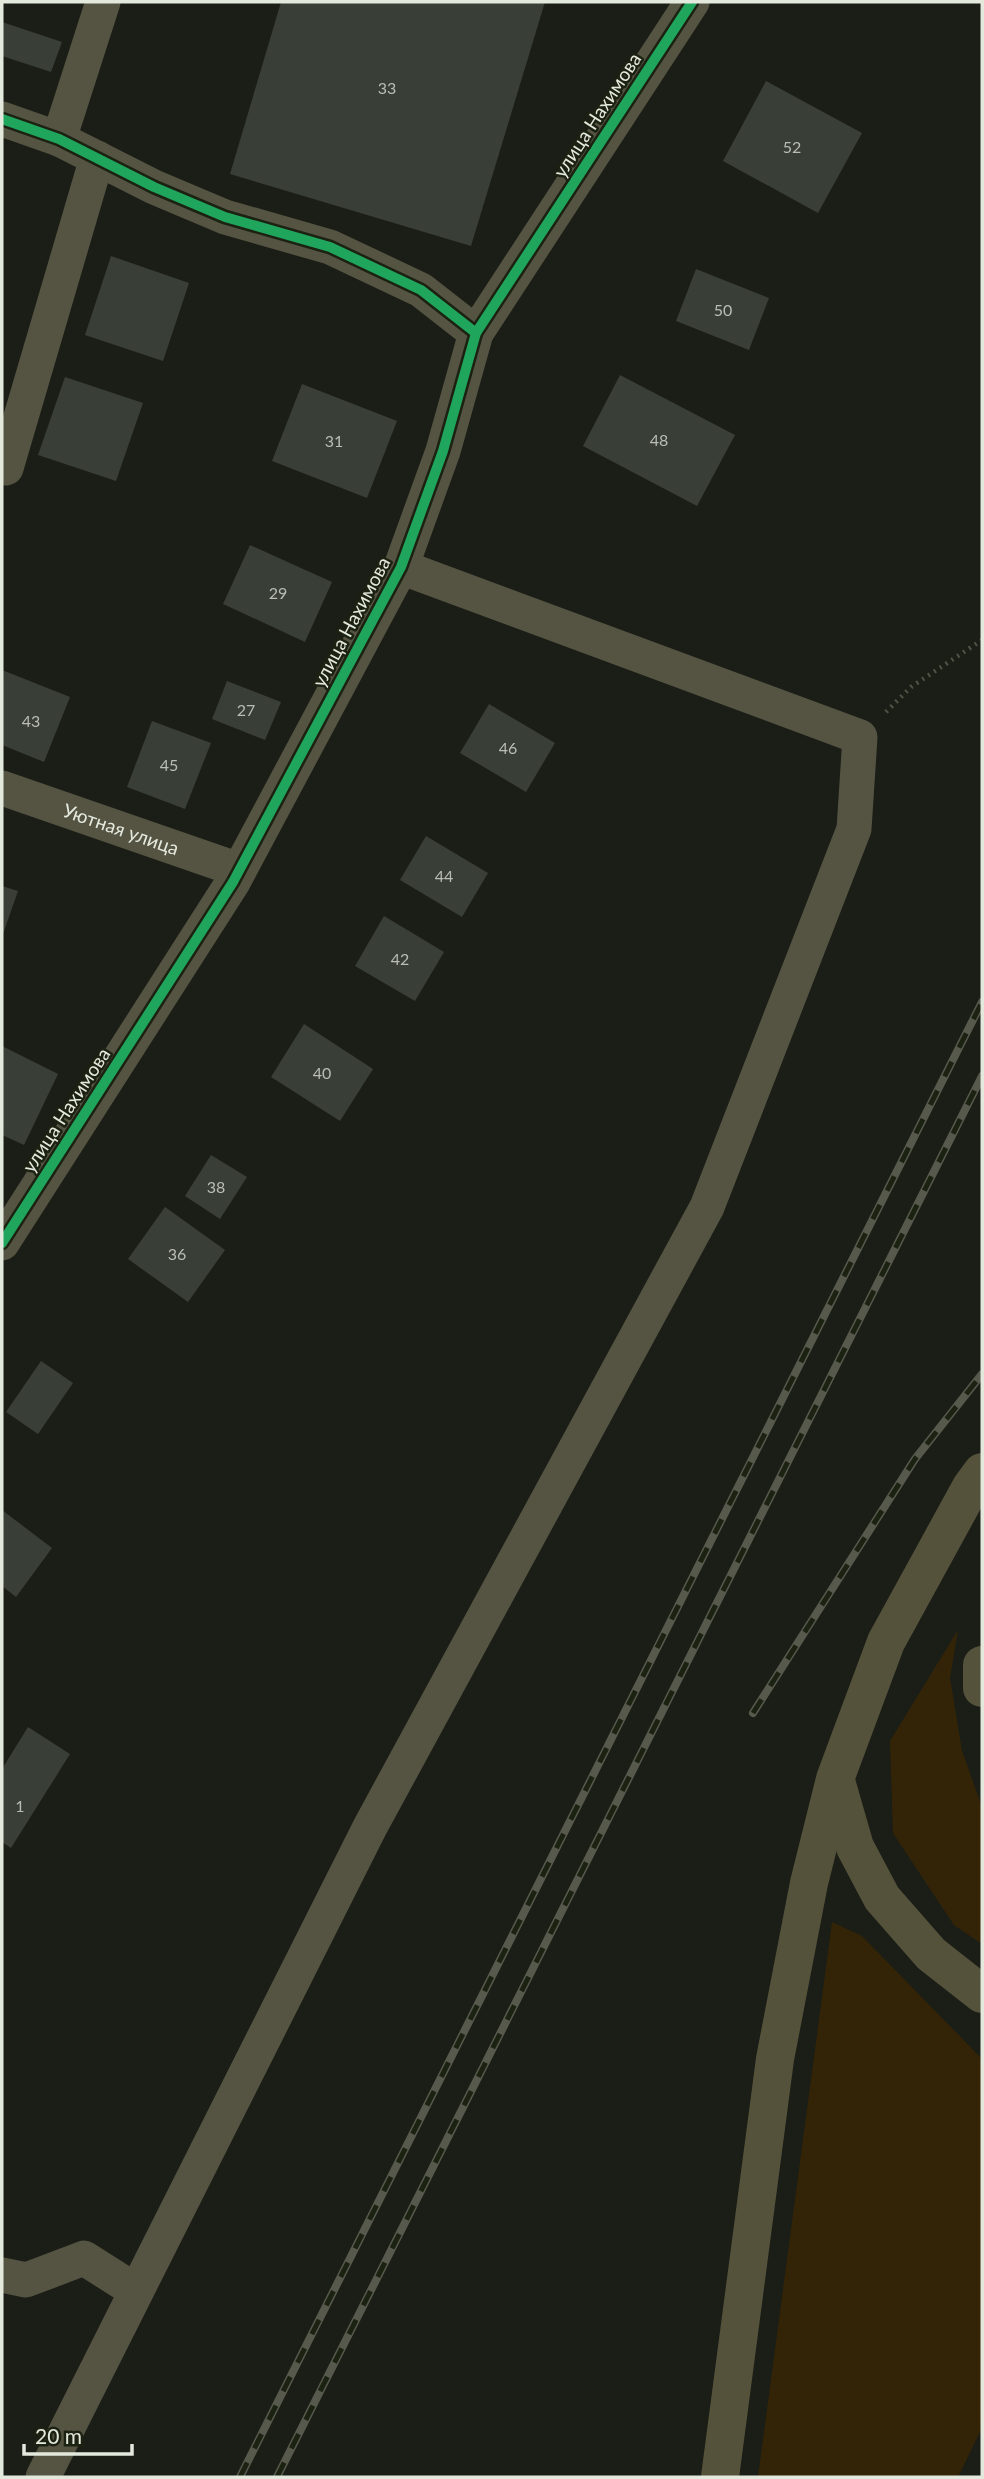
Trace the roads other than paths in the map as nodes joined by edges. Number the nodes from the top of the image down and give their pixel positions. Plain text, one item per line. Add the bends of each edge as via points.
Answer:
1 (103, 2) edge
2 (692, 2) edge
3 (2, 119) edge
4 (59, 139) junction
5 (97, 158) junction
6 (476, 332) junction
7 (6, 468) dead end
8 (401, 567) junction
9 (2, 788) edge
10 (239, 870) junction
11 (2, 1243) edge
12 (982, 1472) edge
13 (982, 1665) edge
14 (982, 1688) edge
15 (835, 1779) junction
16 (982, 1994) edge
17 (2, 2275) edge
18 (136, 2291) junction
19 (43, 2477) edge
20 (720, 2477) edge

1 - 4 street
2 - 6 street, улица Нахимова
3 - 4 street
4 - 5 street
5 - 6 street via 225,217 330,247 421,290
5 - 7 street
6 - 8 street, улица Нахимова via 443,451
8 - 10 street, улица Нахимова
8 - 18 street via 860,737 854,829 707,1207 370,1826
9 - 10 street, Уютная улица
10 - 11 street, улица Нахимова
12 - 15 main road via 886,1642
13 - 14 main road
15 - 16 main road via 855,1847 883,1898 931,1954
15 - 20 main road via 809,1883 775,2059
17 - 18 street via 26,2280 84,2258
18 - 19 street

